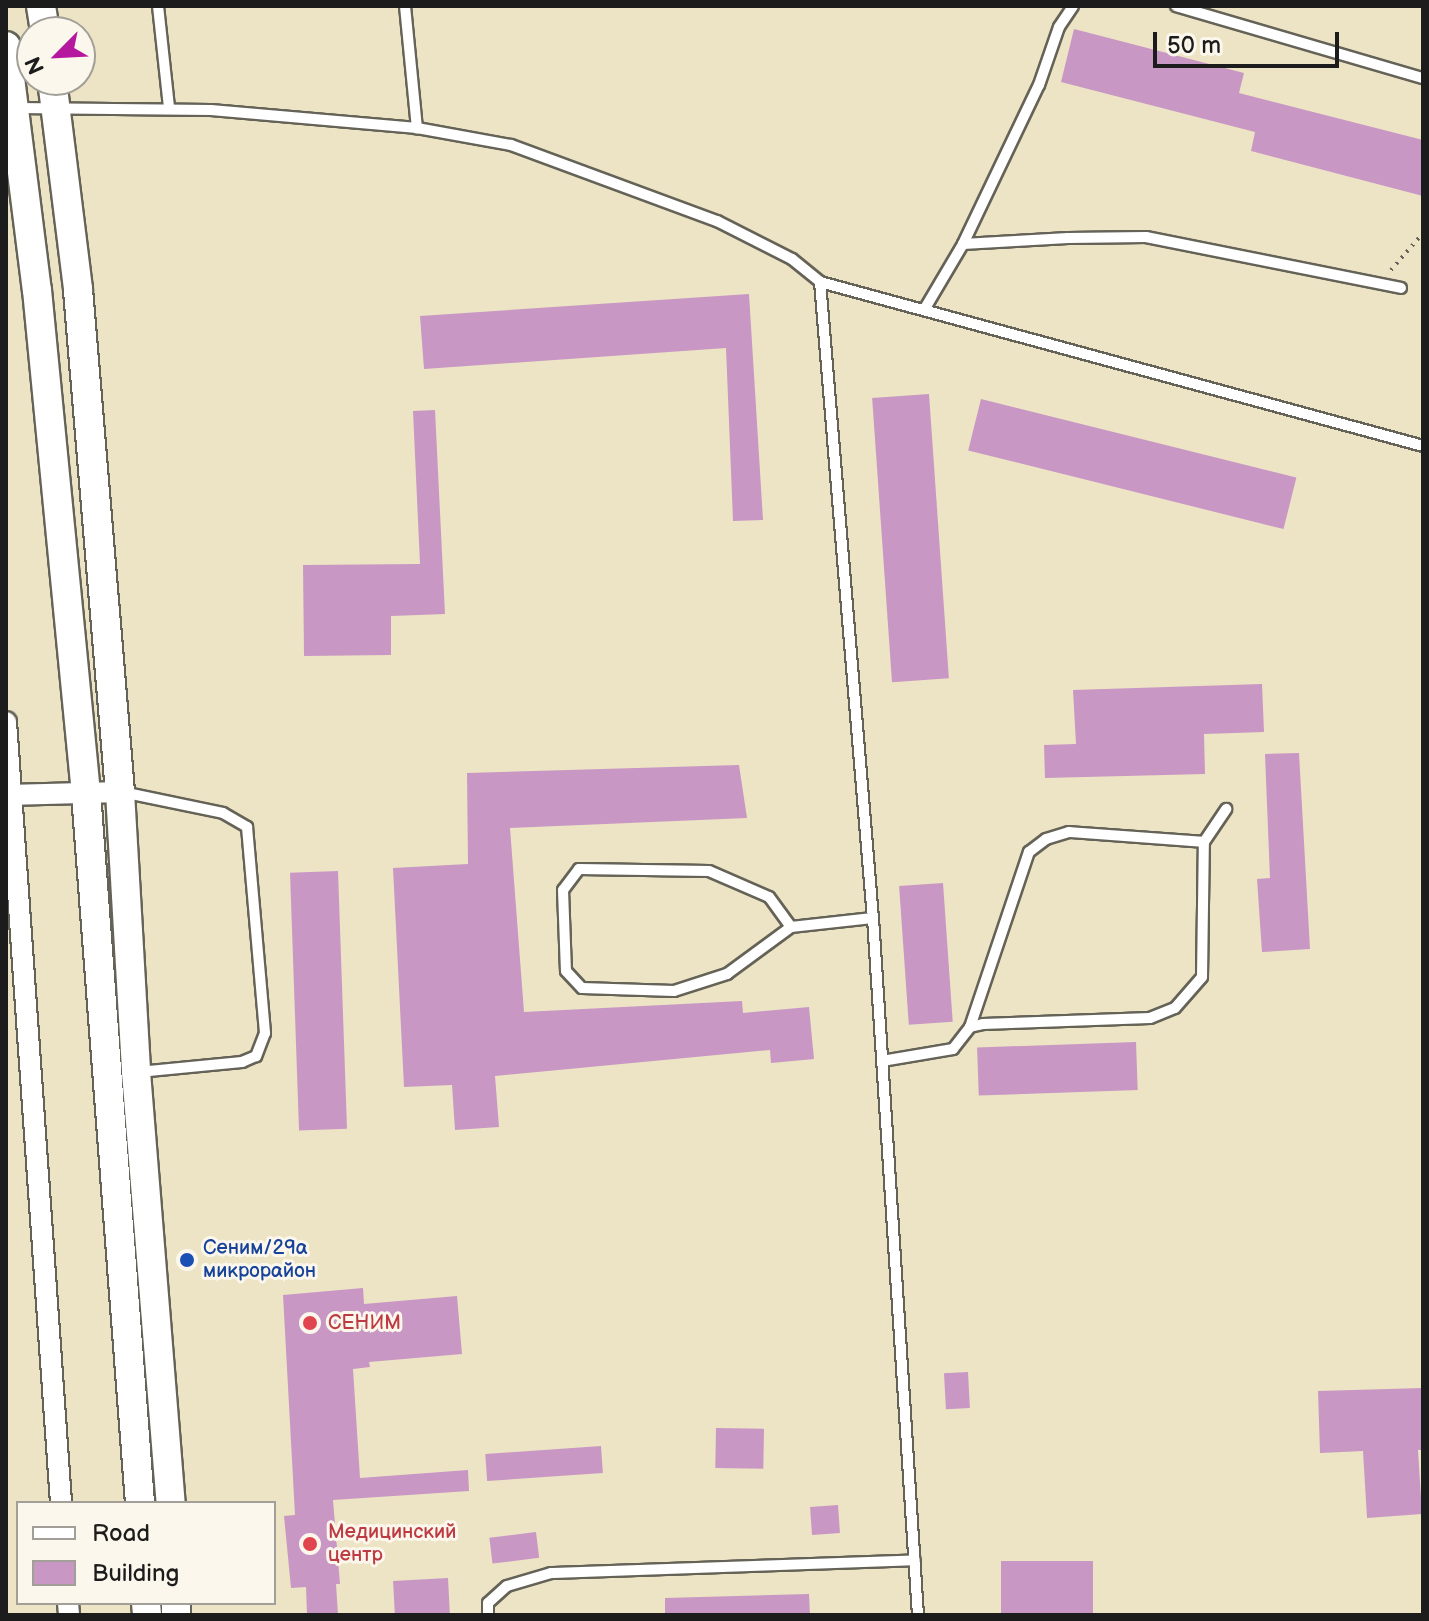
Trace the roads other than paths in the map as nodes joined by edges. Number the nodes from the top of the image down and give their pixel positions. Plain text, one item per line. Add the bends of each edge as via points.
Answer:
1 (158, 6) edge
2 (405, 6) edge
3 (1073, 6) edge
4 (1176, 6) edge
5 (6, 46) edge
6 (1423, 78) edge
7 (44, 96) edge
8 (54, 96) edge
9 (85, 96) edge
10 (169, 107) junction
11 (14, 108) junction
12 (417, 128) junction
13 (963, 244) junction
14 (820, 282) junction
15 (1401, 288) dead end
16 (924, 310) junction
17 (1423, 446) edge
18 (6, 722) edge
19 (120, 792) junction
20 (86, 793) junction
21 (10, 795) edge
22 (1226, 809) dead end
23 (1204, 842) junction
24 (873, 918) junction
25 (791, 927) junction
26 (970, 1027) junction
27 (882, 1061) junction
28 (136, 1072) junction
29 (136, 1434) junction
30 (167, 1435) junction
31 (61, 1501) edge
32 (140, 1501) edge
33 (171, 1501) edge
34 (915, 1560) junction
35 (488, 1615) edge
36 (918, 1615) edge

1 - 10 lane
2 - 12 lane
3 - 13 lane
4 - 6 lane
5 - 11 main road
7 - 11 lane
8 - 19 main road via 78,290
9 - 10 lane
10 - 12 lane
11 - 20 main road
12 - 14 lane via 511,145 717,221 792,259
13 - 15 lane via 1146,237
13 - 16 lane
14 - 16 lane
14 - 24 lane
16 - 17 lane
18 - 21 street
19 - 20 street
19 - 28 main road
19 - 28 lane via 223,813 247,827 265,1033 256,1056 242,1062
20 - 21 street
20 - 29 main road
21 - 31 street
22 - 23 lane
23 - 26 lane via 1069,832 1046,839 1029,852
23 - 26 lane via 1202,977 1175,1008 1150,1018
24 - 25 lane
24 - 27 lane
25 - 25 lane via 727,974 674,991 582,988 566,971 563,890 579,869 709,871 769,897
26 - 27 lane via 953,1049
27 - 34 lane
28 - 30 main road
29 - 30 main road
29 - 32 main road
30 - 33 main road
34 - 35 lane via 551,1573 507,1586 488,1603
34 - 36 lane

